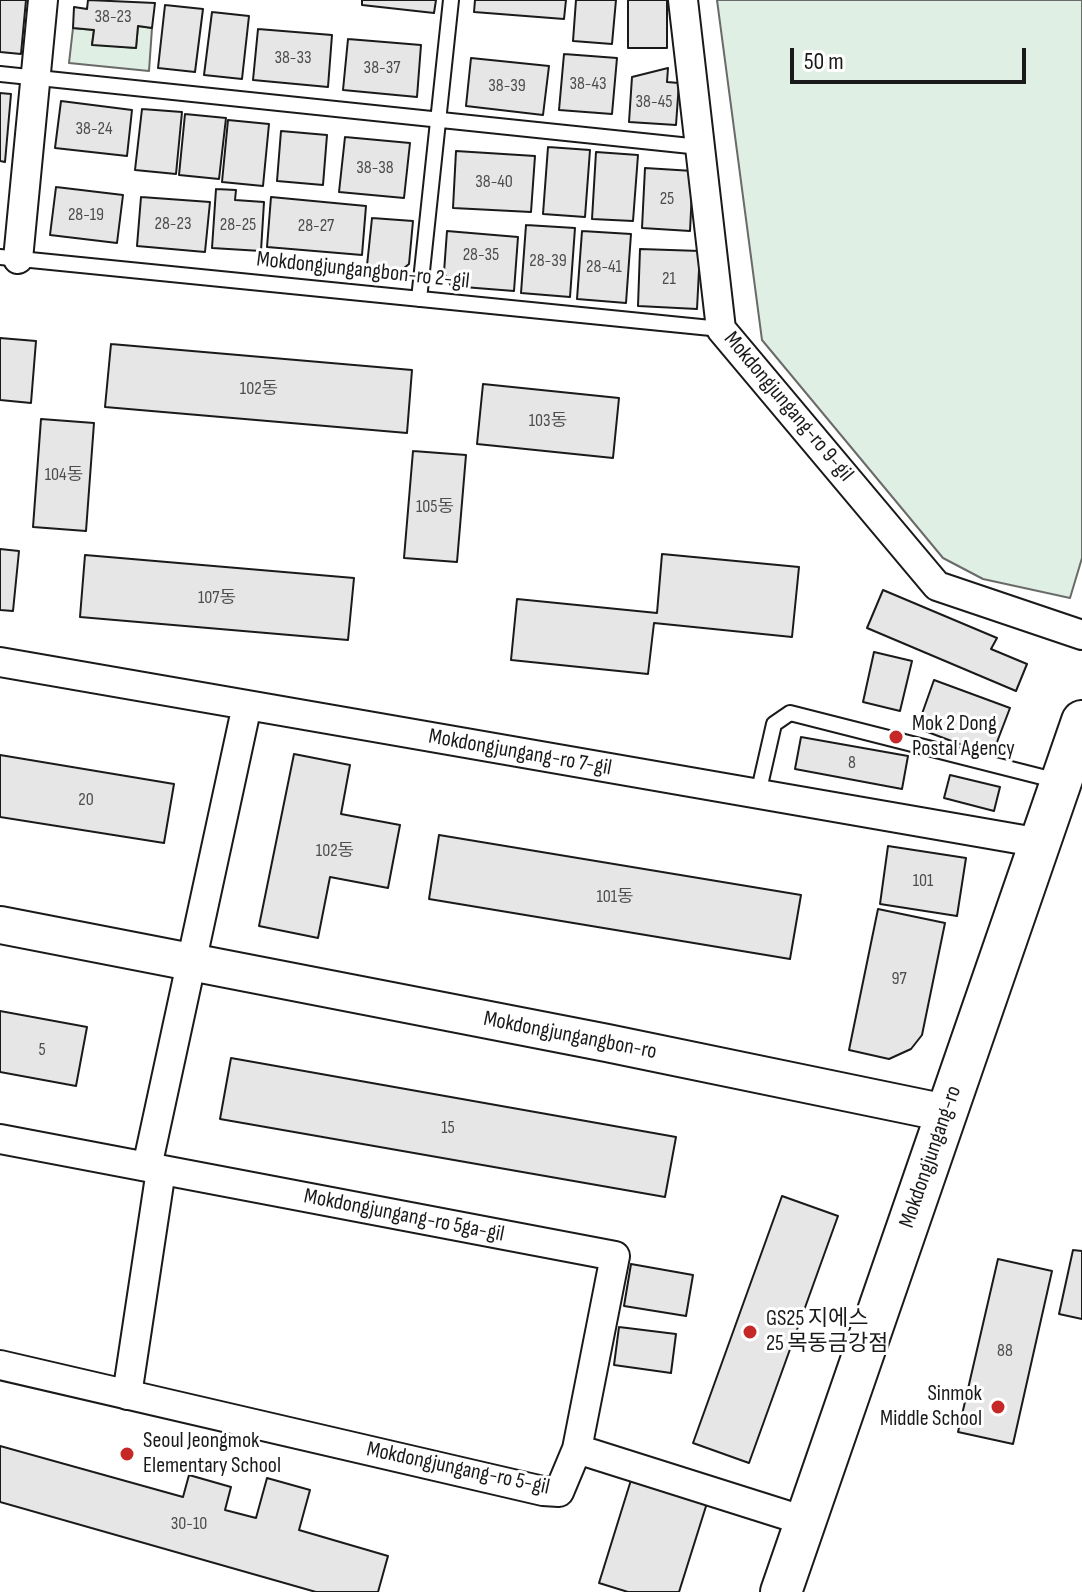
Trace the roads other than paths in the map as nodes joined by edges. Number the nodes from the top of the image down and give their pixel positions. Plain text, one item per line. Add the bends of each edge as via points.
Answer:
1 (43, 0) edge
2 (451, 0) edge
3 (683, 0) edge
4 (0, 74) edge
5 (35, 77) junction
6 (438, 119) junction
7 (700, 147) junction
8 (9, 258) edge
9 (419, 299) junction
10 (721, 329) junction
11 (1082, 635) edge
12 (0, 662) edge
13 (247, 705) junction
14 (1082, 721) edge
15 (1062, 782) junction
16 (758, 794) junction
17 (1041, 843) junction
18 (0, 925) edge
19 (192, 963) junction
20 (946, 1113) junction
21 (0, 1139) edge
22 (154, 1169) junction
23 (0, 1365) edge
24 (127, 1395) junction
25 (577, 1449) junction
26 (805, 1521) junction
27 (781, 1592) edge

1 - 5 street
2 - 6 lane
3 - 7 street, Mokdongjungang-ro 9-gil
4 - 5 lane
5 - 6 lane
5 - 8 street
6 - 7 lane
6 - 9 lane
7 - 10 street, Mokdongjungang-ro 9-gil
8 - 9 lane, Mokdongjungangbon-ro 2-gil
9 - 10 lane, Mokdongjungangbon-ro 2-gil
10 - 11 street, Mokdongjungang-ro 9-gil via 937,586
12 - 13 street, Mokdongjungang-ro 7-gil
13 - 16 street, Mokdongjungang-ro 7-gil
13 - 19 street
14 - 15 main road, Mokdongjungang-ro
15 - 16 lane via 790,713 774,724
15 - 17 main road, Mokdongjungang-ro
16 - 17 street, Mokdongjungang-ro 7-gil
17 - 20 main road, Mokdongjungang-ro
18 - 19 street, Mokdongjungangbon-ro
19 - 20 street, Mokdongjungangbon-ro
19 - 22 street
20 - 26 main road, Mokdongjungang-ro
21 - 22 street, Mokdongjungang-ro 5ga-gil
22 - 24 street
22 - 25 street, Mokdongjungang-ro 5ga-gil via 615,1256
23 - 24 street, Mokdongjungang-ro 5-gil
24 - 25 street, Mokdongjungang-ro 5-gil via 543,1491 559,1492
25 - 26 street
26 - 27 main road, Mokdongjungang-ro

